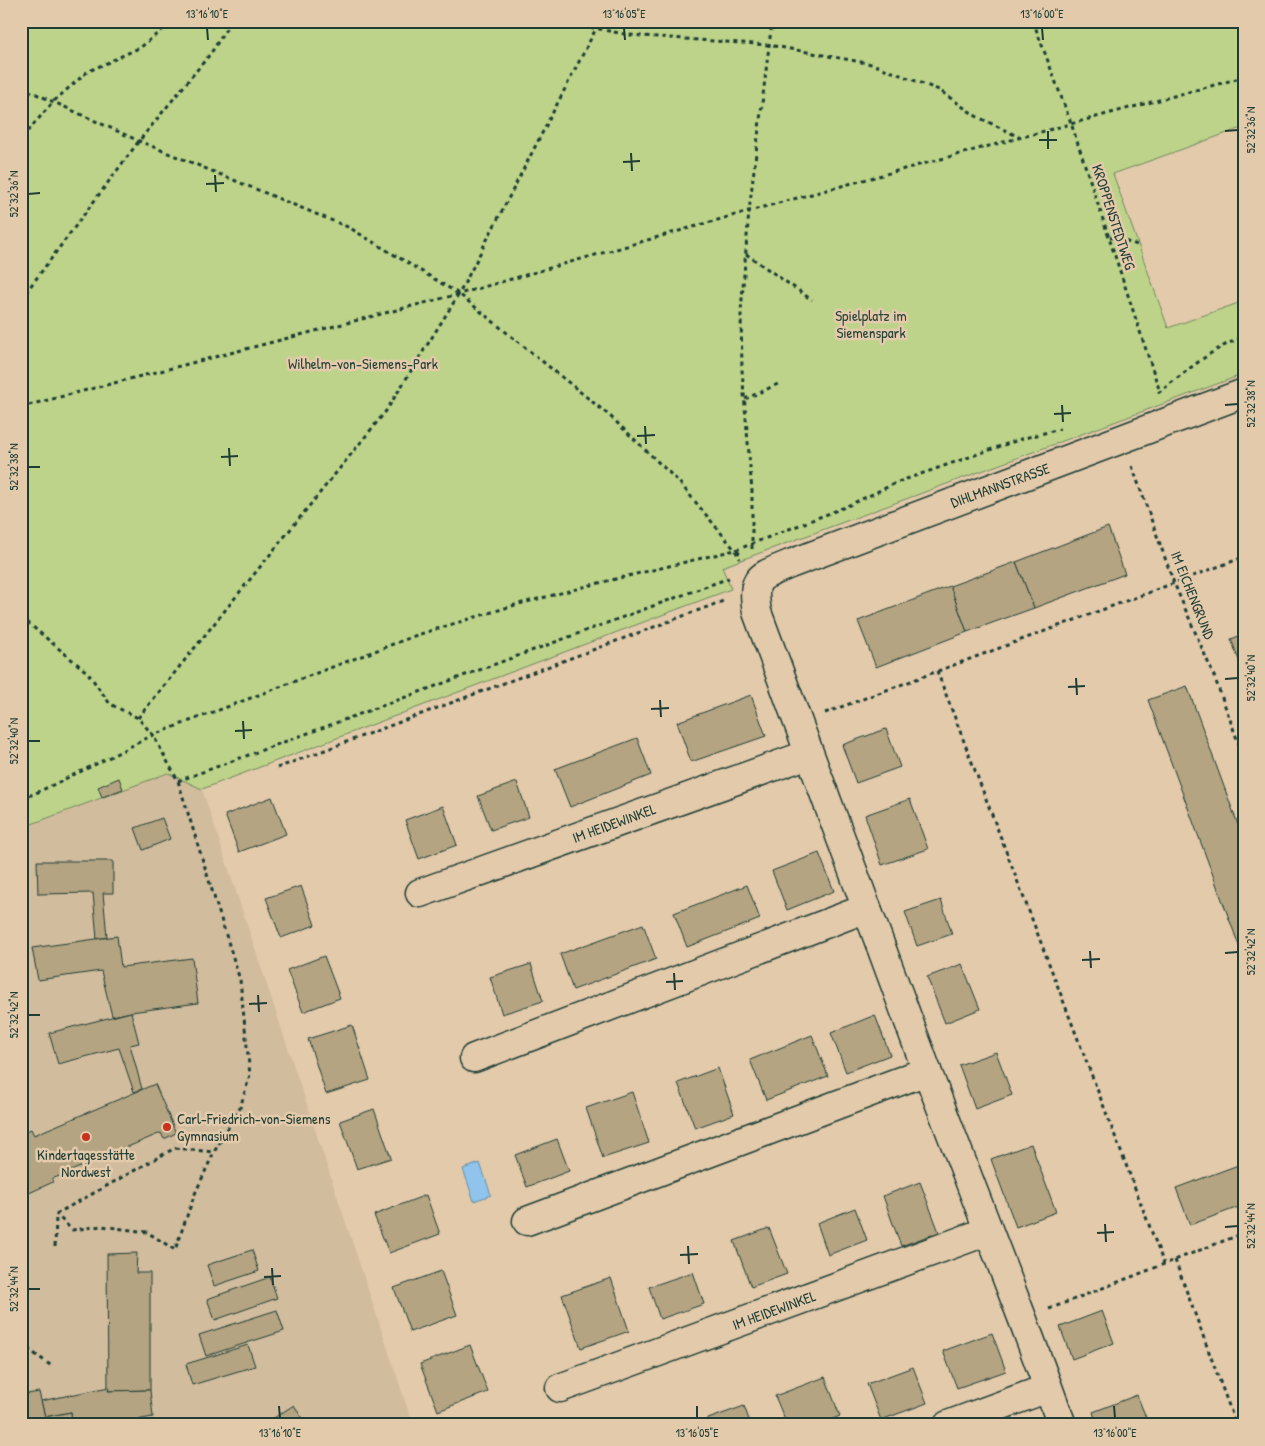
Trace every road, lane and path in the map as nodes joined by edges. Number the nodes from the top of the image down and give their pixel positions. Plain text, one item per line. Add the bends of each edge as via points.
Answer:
1 (173, 21) edge
2 (231, 21) edge
3 (559, 21) edge
4 (600, 21) edge
5 (772, 21) edge
6 (1033, 21) edge
7 (597, 28) junction
8 (769, 45) junction
9 (1244, 77) edge
10 (21, 87) edge
11 (54, 101) junction
12 (1071, 123) junction
13 (21, 135) edge
14 (1020, 137) junction
15 (139, 141) junction
16 (749, 211) junction
17 (1109, 237) junction
18 (1138, 245) dead end
19 (746, 254) junction
20 (459, 294) junction
21 (21, 299) edge
22 (812, 300) dead end
23 (1244, 337) edge
24 (778, 384) dead end
25 (1160, 391) junction
26 (1244, 393) edge
27 (1154, 396) dead end
28 (745, 399) junction
29 (21, 407) edge
30 (1170, 422) junction
31 (1067, 427) dead end
32 (1122, 440) junction
33 (752, 544) junction
34 (735, 550) junction
35 (1244, 557) edge
36 (752, 575) junction
37 (1174, 582) junction
38 (21, 617) edge
39 (937, 671) junction
40 (138, 718) junction
41 (798, 723) junction
42 (153, 735) junction
43 (809, 754) junction
44 (1244, 758) edge
45 (277, 768) dead end
46 (178, 781) junction
47 (21, 798) edge
48 (420, 893) dead end
49 (866, 908) junction
50 (474, 1058) dead end
51 (927, 1071) junction
52 (214, 1152) junction
53 (56, 1214) junction
54 (527, 1221) dead end
55 (988, 1231) junction
56 (1244, 1233) edge
57 (55, 1247) dead end
58 (1175, 1260) junction
59 (1164, 1264) junction
60 (1023, 1320) junction
61 (21, 1344) edge
62 (53, 1367) dead end
63 (560, 1388) dead end
64 (1048, 1388) junction
65 (948, 1425) edge
66 (1062, 1425) edge
67 (1236, 1425) edge

1 - 11 path via 141,47 87,72
2 - 15 path via 211,53
3 - 7 path
4 - 7 path
5 - 8 path
6 - 12 path, KROPPENSTEDTWEG
7 - 8 path via 629,35
7 - 20 path
8 - 14 path via 872,64 939,90 976,116
8 - 16 path
9 - 12 path
10 - 11 path
11 - 13 path
11 - 15 path
12 - 14 path
12 - 17 path, KROPPENSTEDTWEG
14 - 16 path
15 - 20 path via 350,228
15 - 21 path
16 - 19 path
16 - 20 path
17 - 18 path
17 - 25 path, KROPPENSTEDTWEG
19 - 22 path
19 - 28 path via 742,312
20 - 29 path
20 - 34 path via 616,423 679,482
20 - 40 path via 386,411
23 - 25 path via 1218,349
24 - 28 path
25 - 27 path
25 - 30 path, KROPPENSTEDTWEG
26 - 30 street, DIHLMANNSTRASSE
28 - 33 path via 752,491
30 - 32 street, DIHLMANNSTRASSE
31 - 33 path via 1021,439 898,482
32 - 36 street, DIHLMANNSTRASSE via 766,574
32 - 37 path, IM EICHENGRUND
33 - 34 path
33 - 36 path
34 - 36 path
34 - 36 path
34 - 42 path via 534,600 418,634
35 - 37 path
36 - 41 street via 757,612
36 - 45 path
36 - 46 path via 728,578
37 - 39 path
37 - 44 path, IM EICHENGRUND
38 - 40 path via 88,674 110,704
39 - 41 path
39 - 59 path
40 - 42 path
41 - 43 street
42 - 46 path
42 - 47 path
43 - 48 street, IM HEIDEWINKEL
43 - 49 street
46 - 52 path via 240,980 250,1075 240,1108
49 - 50 street
49 - 51 street
51 - 54 street
51 - 55 street
52 - 53 path via 175,1148
52 - 53 path via 175,1250 148,1232 101,1226 72,1230
53 - 57 path
55 - 60 street
55 - 63 street, IM HEIDEWINKEL
56 - 58 path
58 - 59 path
58 - 67 path
59 - 60 path
60 - 64 street
61 - 62 path
64 - 65 street
64 - 66 street

